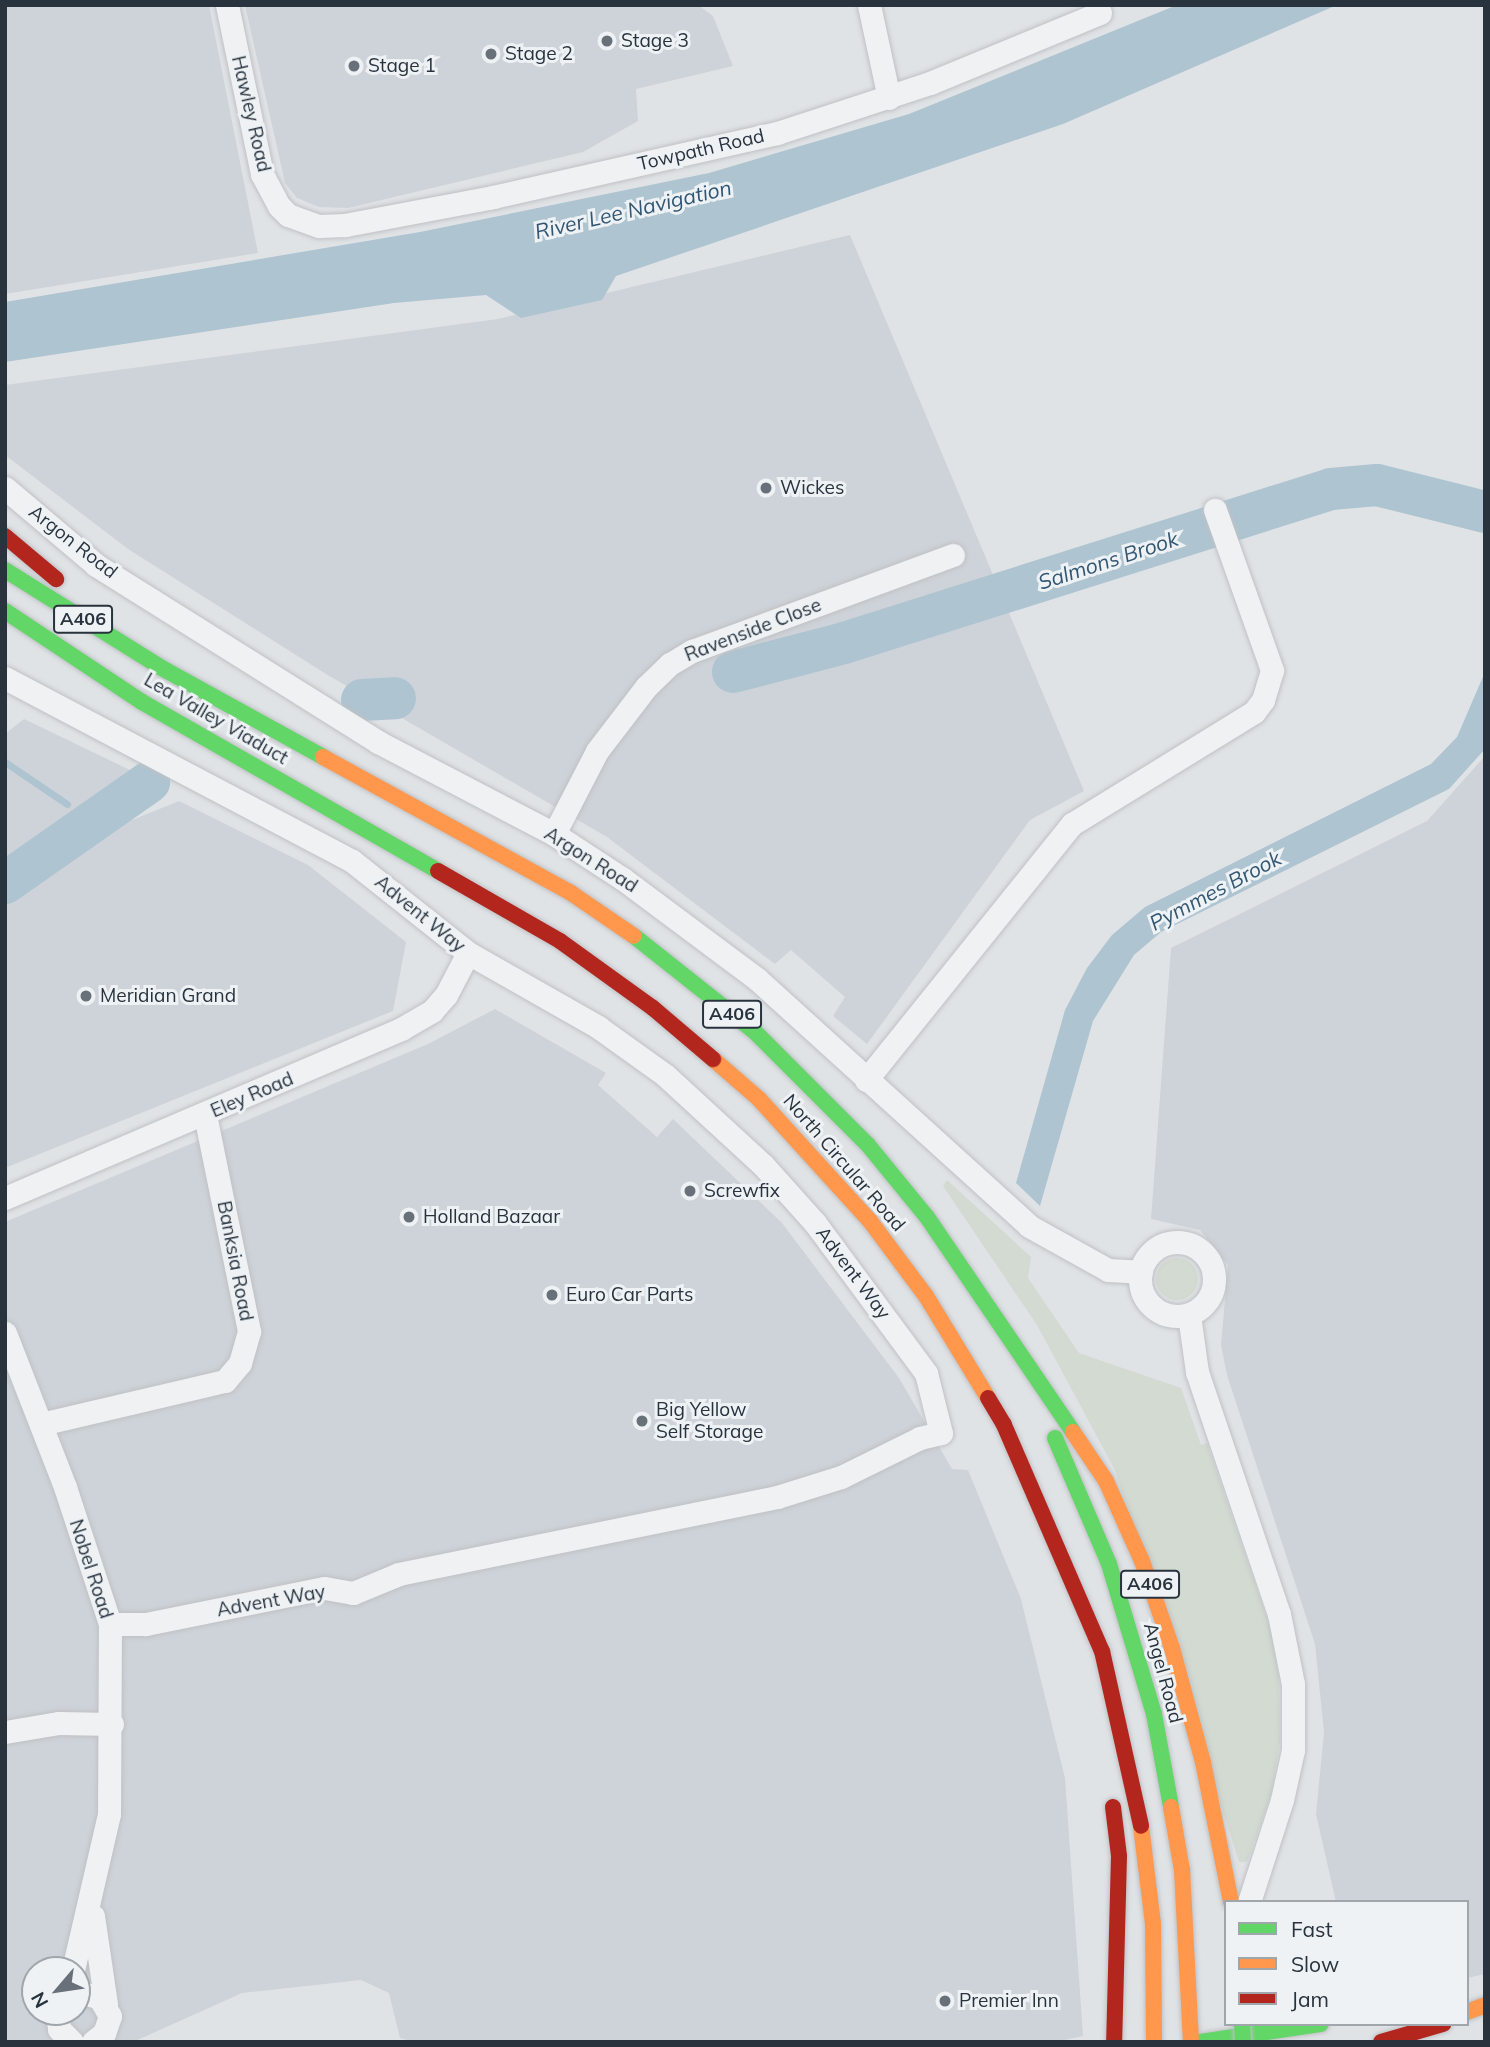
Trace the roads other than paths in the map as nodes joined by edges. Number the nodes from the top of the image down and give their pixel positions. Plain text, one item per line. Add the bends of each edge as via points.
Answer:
1 (227, 5) edge
2 (869, 5) edge
3 (1100, 13) dead end
4 (889, 98) junction
5 (288, 215) joint
6 (5, 488) edge
7 (1215, 511) dead end
8 (5, 536) edge
9 (953, 555) dead end
10 (5, 570) edge
11 (5, 611) edge
12 (14, 639) dead end
13 (162, 668) junction
14 (5, 678) edge
15 (142, 702) junction
16 (409, 806) joint
17 (554, 834) junction
18 (411, 854) joint
19 (468, 953) junction
20 (866, 1080) junction
21 (205, 1115) junction
22 (5, 1198) edge
23 (1141, 1272) junction
24 (986, 1302) junction
25 (1189, 1315) junction
26 (5, 1333) edge
27 (41, 1424) junction
28 (1077, 1594) junction
29 (110, 1624) junction
30 (112, 1724) junction
31 (5, 1732) edge
32 (1107, 1757) dead end
33 (1112, 1794) dead end
34 (92, 1899) junction
35 (1231, 1900) edge
36 (1250, 1900) edge
37 (77, 1956) edge
38 (91, 1993) edge
39 (108, 2010) junction
40 (59, 2026) edge
41 (1308, 2026) edge
42 (1436, 2026) edge
43 (72, 2042) edge
44 (93, 2042) edge
45 (112, 2042) edge
46 (1114, 2042) edge
47 (1154, 2042) edge
48 (1191, 2042) edge
49 (1200, 2042) edge
50 (1381, 2042) edge

1 - 5 street, Hawley Road via 262,174
2 - 4 street
3 - 4 street, Towpath Road
4 - 5 street, Towpath Road via 777,133 480,199 345,225 319,226
6 - 17 street, Argon Road via 96,565 377,742
7 - 20 street via 1272,670 1263,700 1254,712 1072,824
8 - 13 main road
9 - 17 street, Ravenside Close via 692,651 670,664 646,687 597,751
10 - 13 main road, Lea Valley Viaduct / A406
11 - 15 main road, Lea Valley Viaduct / A406
12 - 15 main road
13 - 16 main road, Lea Valley Viaduct / A406
14 - 19 street, Advent Way via 352,861
15 - 18 main road, Lea Valley Viaduct / A406
16 - 24 main road, North Circular Road / A406 via 570,893 643,942 755,1032 868,1145 928,1217
17 - 20 street, Argon Road via 623,878 735,962
18 - 28 main road, North Circular Road / A406 via 560,941 633,993 750,1091 812,1153 870,1221 968,1362 1033,1485
19 - 21 street, Eley Road via 432,1011
19 - 29 street, Advent Way via 631,1048 763,1165 815,1223 926,1373 941,1433 920,1438 841,1477 777,1497 399,1574 353,1593 324,1588 145,1624
20 - 23 street, Argon Road via 1049,1241 1108,1270
21 - 22 street, Eley Road
21 - 27 street, Banksia Road via 249,1331 240,1363 225,1381
23 - 25 street via 1149,1303 1167,1315
23 - 25 street via 1150,1254 1169,1243 1200,1250 1214,1281 1207,1302
24 - 35 main road, A406 via 1099,1471 1142,1561 1203,1762
24 - 48 main road, Angel Road / A406 via 1086,1505 1131,1633 1171,1790 1186,1917
25 - 36 street via 1197,1371 1279,1614 1293,1684 1293,1751
26 - 27 street, Nobel Road
27 - 29 street, Nobel Road
28 - 32 main road
28 - 47 main road, A406 via 1102,1651 1127,1749 1153,1924
29 - 30 street, Nobel Road
30 - 31 street via 59,1723
30 - 34 street, Nobel Road via 109,1814
33 - 46 main road via 1119,1856
34 - 37 street, Nobel Road
34 - 39 street, Nobel Road
38 - 39 street
39 - 44 street via 104,2033
39 - 45 street, Nobel Road
40 - 43 street
41 - 49 main road
42 - 50 main road

